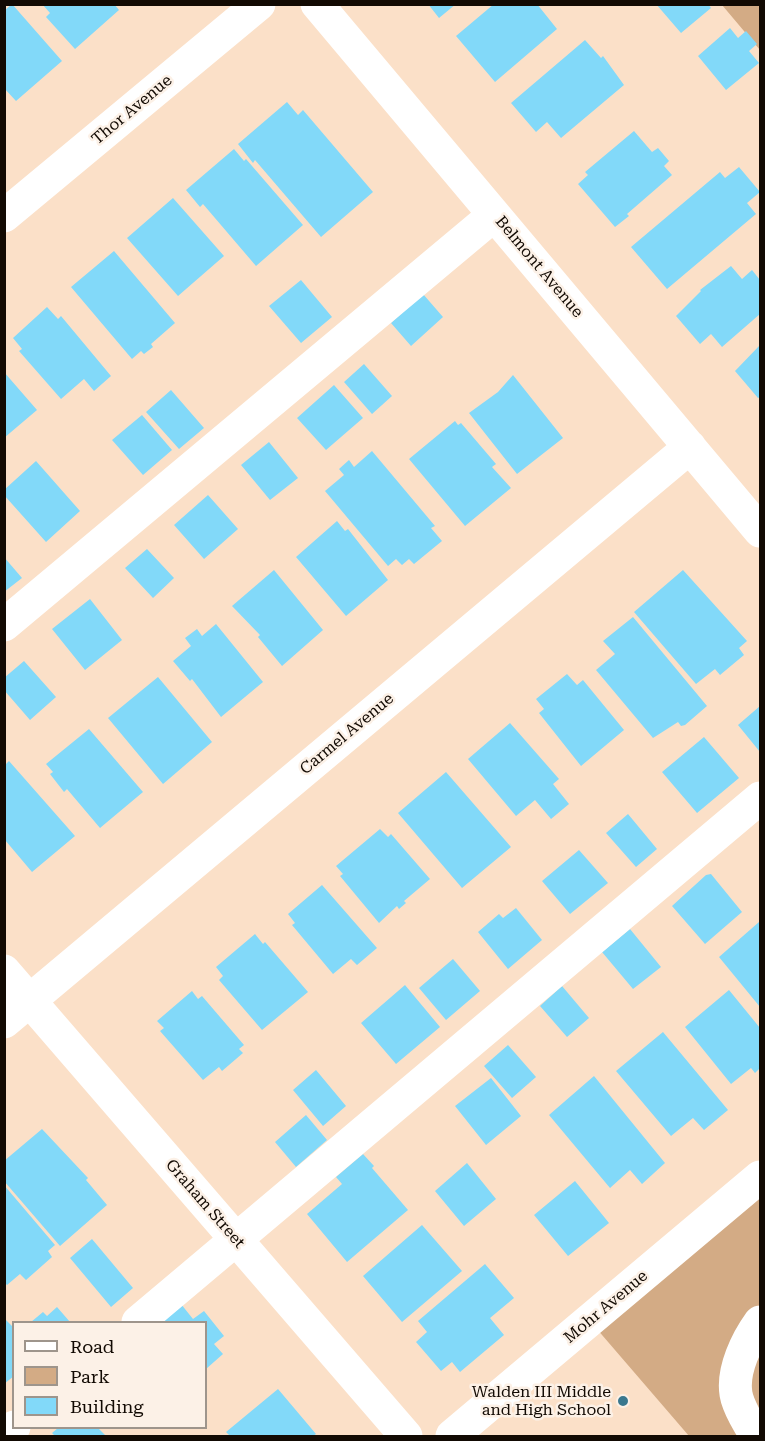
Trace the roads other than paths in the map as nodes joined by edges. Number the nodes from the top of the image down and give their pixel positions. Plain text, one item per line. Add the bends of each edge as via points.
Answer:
1 (259, 4) edge
2 (316, 4) edge
3 (494, 215) junction
4 (4, 216) edge
5 (690, 447) junction
6 (760, 531) edge
7 (4, 625) edge
8 (760, 798) edge
9 (4, 971) edge
10 (30, 1001) junction
11 (4, 1022) edge
12 (760, 1177) edge
13 (237, 1240) junction
14 (140, 1321) edge
15 (760, 1322) edge
16 (406, 1437) edge
17 (452, 1437) edge
18 (758, 1437) edge

1 - 4 street, Thor Avenue
2 - 3 street, Belmont Avenue
3 - 5 street, Belmont Avenue
3 - 7 street
5 - 6 street, Belmont Avenue
5 - 10 street, Carmel Avenue
8 - 13 street
9 - 10 street, Graham Street
10 - 11 street, Carmel Avenue
10 - 13 street, Graham Street
12 - 17 street, Mohr Avenue
13 - 14 street
13 - 16 street, Graham Street
15 - 18 street via 739,1364 736,1394

